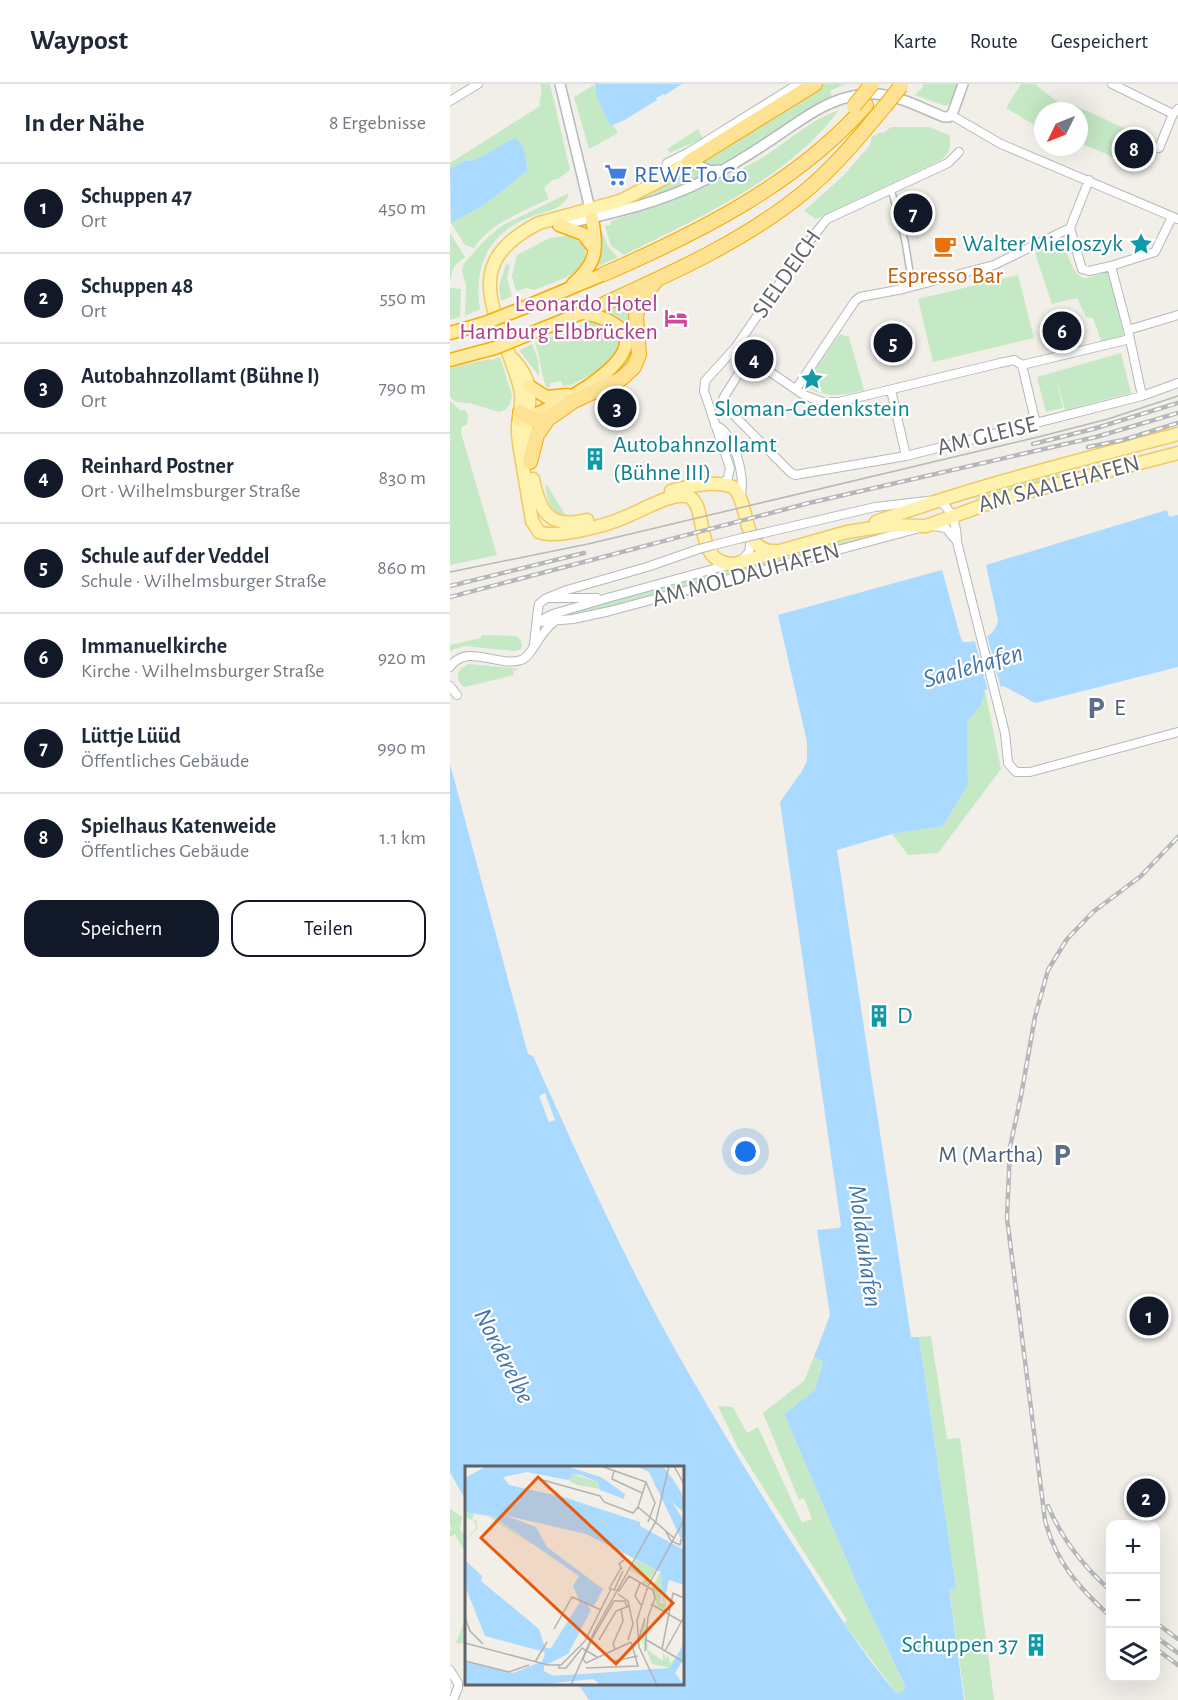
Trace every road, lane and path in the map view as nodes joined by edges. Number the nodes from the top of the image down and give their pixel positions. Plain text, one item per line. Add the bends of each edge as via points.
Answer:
1 (478, 84) edge
2 (560, 84) edge
3 (798, 84) edge
4 (815, 84) edge
5 (872, 84) edge
6 (884, 84) edge
7 (963, 84) edge
8 (1112, 84) edge
9 (902, 85) edge
10 (450, 101) edge
11 (860, 106) junction
12 (1175, 112) edge
13 (951, 115) junction
14 (1151, 147) dead end
15 (959, 152) dead end
16 (689, 162) junction
17 (722, 170) junction
18 (663, 179) junction
19 (1089, 180) junction
20 (891, 189) junction
21 (591, 214) junction
22 (1175, 218) edge
23 (559, 225) junction
24 (1070, 228) junction
25 (515, 239) junction
26 (594, 249) junction
27 (1111, 266) junction
28 (604, 274) joint
29 (656, 280) junction
30 (903, 289) junction
31 (566, 291) junction
32 (606, 303) joint
33 (583, 313) junction
34 (1178, 315) edge
35 (450, 333) edge
36 (1129, 335) junction
37 (735, 348) junction
38 (509, 353) junction
39 (749, 357) junction
40 (450, 360) edge
41 (1022, 365) junction
42 (1178, 383) edge
43 (529, 386) junction
44 (796, 389) junction
45 (891, 390) junction
46 (575, 393) junction
47 (1142, 396) junction
48 (522, 417) junction
49 (548, 419) junction
50 (1036, 424) junction
51 (715, 425) junction
52 (1178, 434) edge
53 (1178, 453) edge
54 (906, 456) junction
55 (530, 462) junction
56 (718, 485) junction
57 (740, 496) junction
58 (695, 502) junction
59 (945, 510) junction
60 (926, 526) junction
61 (847, 532) junction
62 (951, 533) junction
63 (746, 538) junction
64 (957, 542) junction
65 (707, 548) junction
66 (777, 551) junction
67 (734, 564) junction
68 (698, 572) junction
69 (611, 597) junction
70 (545, 598) junction
71 (559, 620) junction
72 (537, 622) junction
73 (534, 644) junction
74 (450, 667) edge
75 (450, 686) edge
76 (458, 695) dead end
77 (1178, 732) edge
78 (450, 1670) edge
79 (458, 1683) junction
80 (450, 1690) edge
81 (453, 1700) edge

1 - 10 street
2 - 21 street
3 - 18 street via 667,163
4 - 16 highway
5 - 11 highway, bridge
6 - 11 highway
7 - 13 street
8 - 12 street
9 - 29 highway, bridge via 833,165 804,192 727,244
11 - 28 highway via 848,126 758,195
12 - 14 street via 1159,148
13 - 17 street via 946,118 897,97 858,94 823,106
13 - 19 street via 1001,144
15 - 20 street, SIELDEICH via 948,163
16 - 17 street via 711,171
16 - 18 main road
17 - 21 street via 647,203
18 - 21 main road
19 - 22 street
19 - 24 street
20 - 30 street via 911,278 902,283
20 - 37 street, SIELDEICH via 824,221
21 - 23 street
21 - 25 main road via 539,223
21 - 26 highway
22 - 27 street via 1155,252
23 - 25 main road
23 - 26 highway via 583,234
24 - 27 street via 1082,269
24 - 30 street via 994,265
25 - 38 main road via 495,262 489,291
26 - 31 highway via 589,268
27 - 36 street
28 - 31 highway
29 - 32 highway
29 - 49 highway via 636,315 639,355 634,367 621,379 574,401
30 - 44 street via 855,301
31 - 35 highway, bridge
32 - 33 highway
33 - 40 highway, bridge via 495,348
33 - 46 highway via 614,322 623,333 626,347 613,368
34 - 36 street
36 - 41 street
36 - 47 street
37 - 39 street
37 - 51 street, SIELDEICH via 704,383
38 - 43 main road
38 - 48 main road via 520,386
39 - 44 street
39 - 54 street, AM GLEISE via 722,401 725,409 793,474
41 - 45 street via 1014,360
41 - 50 street
42 - 47 street, AM GLEISE
43 - 46 highway via 546,397
43 - 48 main road via 530,398
44 - 45 street via 823,402
45 - 54 street
46 - 48 highway via 549,410
47 - 50 street, AM GLEISE
48 - 49 highway
48 - 55 main road
48 - 58 main road via 518,432 533,524 540,532 557,535 619,520 656,502 684,496
49 - 55 highway via 537,435
50 - 54 street, AM GLEISE
51 - 56 street via 730,468 728,478
51 - 57 street via 725,430 734,446 743,485
52 - 59 main road, AM SAALEHAFEN via 1046,468
53 - 59 main road, AM SAALEHAFEN via 987,503
55 - 56 main road via 543,508 564,524 615,513 652,496
56 - 57 main road via 732,488
56 - 58 main road via 705,490
57 - 63 main road
58 - 65 main road
59 - 60 main road, AM MOLDAUHAFEN
59 - 61 main road
59 - 62 street, AM SAALEHAFEN
59 - 63 street, AM MOLDAUHAFEN, bridge via 875,507
59 - 64 street via 955,523
60 - 61 main road via 892,525
60 - 62 street via 942,526
60 - 71 street, AM MOLDAUHAFEN via 621,608
61 - 66 main road
62 - 64 street, AM SAALEHAFEN
63 - 65 street, AM MOLDAUHAFEN
63 - 66 main road via 764,550
63 - 67 street via 749,552
64 - 77 street via 1011,768 1026,773
65 - 67 main road via 718,562
65 - 68 street via 706,565
65 - 70 street, AM MOLDAUHAFEN
66 - 67 main road
67 - 68 street
68 - 69 street
69 - 70 street
69 - 72 street
70 - 72 street via 539,604
71 - 72 street, AM MOLDAUHAFEN
71 - 73 street via 544,630
72 - 73 street
73 - 74 street via 529,655 521,660 465,656
75 - 76 street
78 - 79 street
79 - 80 street
79 - 81 street

